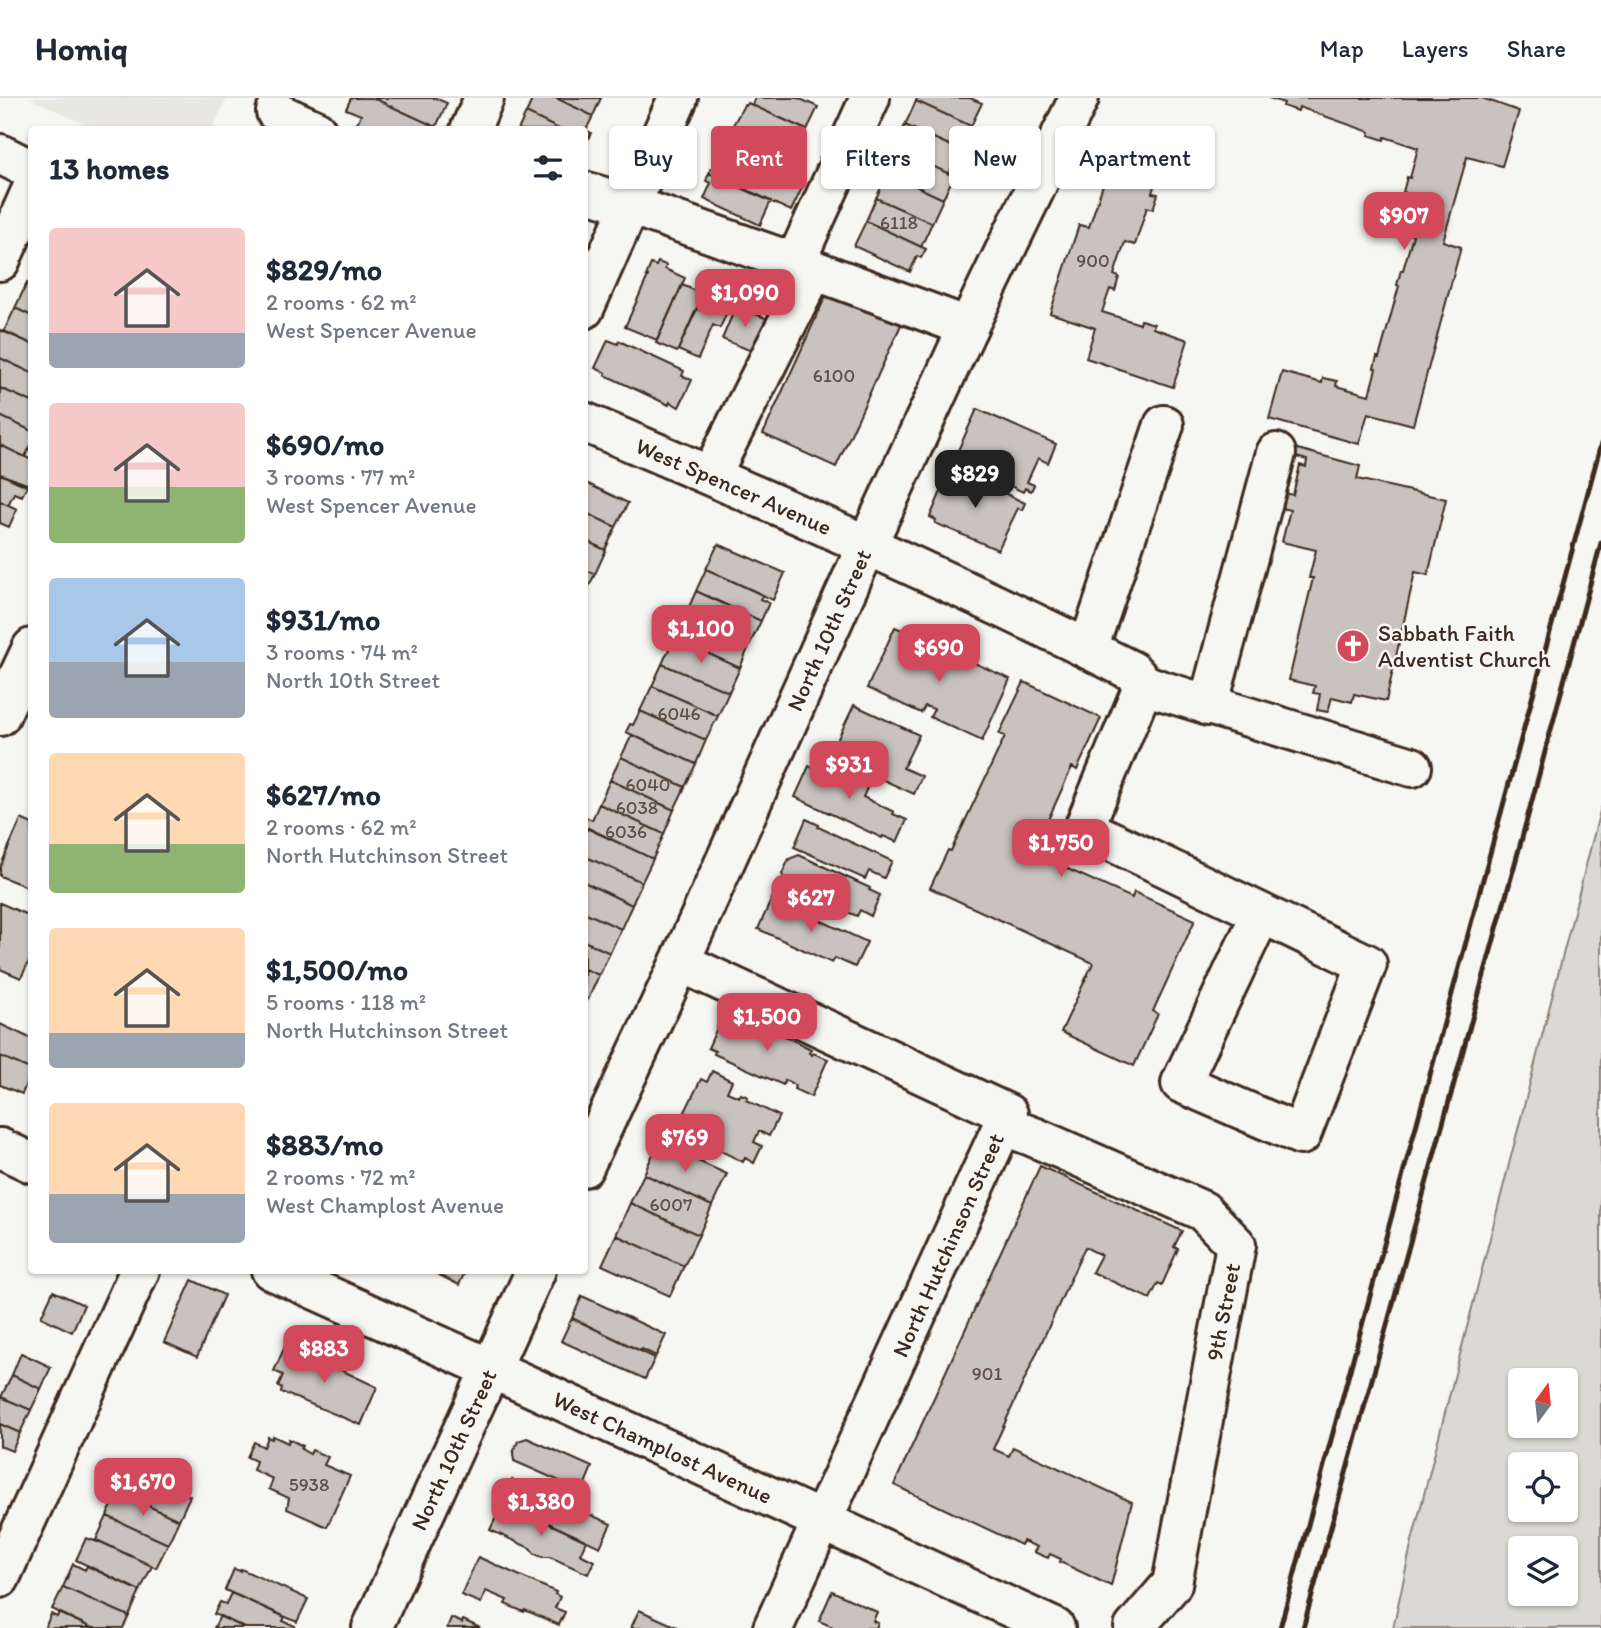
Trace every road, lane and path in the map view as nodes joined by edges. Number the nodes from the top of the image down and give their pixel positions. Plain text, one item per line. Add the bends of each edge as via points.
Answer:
1 (484, 98) edge
2 (678, 98) edge
3 (870, 98) edge
4 (1079, 98) edge
5 (275, 113) edge
6 (306, 126) edge
7 (472, 126) edge
8 (0, 154) edge
9 (28, 168) edge
10 (588, 192) edge
11 (28, 198) edge
12 (630, 205) junction
13 (595, 253) edge
14 (0, 261) edge
15 (804, 267) junction
16 (588, 289) edge
17 (968, 327) junction
18 (588, 424) edge
19 (1164, 425) dead end
20 (1276, 453) dead end
21 (712, 475) junction
22 (867, 545) junction
23 (1088, 649) junction
24 (28, 656) edge
25 (1144, 684) junction
26 (1208, 706) junction
27 (0, 716) edge
28 (1412, 767) dead end
29 (1261, 914) junction
30 (680, 962) junction
31 (1002, 1125) junction
32 (0, 1148) edge
33 (588, 1158) edge
34 (28, 1161) edge
35 (138, 1274) edge
36 (280, 1274) edge
37 (534, 1274) edge
38 (490, 1368) junction
39 (822, 1520) junction
40 (0, 1578) edge
41 (372, 1628) edge
42 (773, 1628) edge
43 (1055, 1628) edge
44 (1134, 1628) edge

1 - 7 street
2 - 12 street
3 - 15 street
4 - 17 street, North 10th Street
5 - 6 street
8 - 9 street
10 - 12 street
11 - 14 street
12 - 13 street
12 - 15 street
13 - 16 street
15 - 17 street
15 - 21 street
17 - 22 street, North 10th Street
18 - 21 street, West Spencer Avenue
19 - 23 street
20 - 26 street
21 - 22 street, West Spencer Avenue
22 - 23 street, West Spencer Avenue
22 - 30 street, North 10th Street
23 - 25 street, West Spencer Avenue via 1132,671
24 - 27 street
25 - 26 street, West Spencer Avenue
25 - 29 street via 1084,828
26 - 28 street, West Spencer Avenue
29 - 29 street via 1367,964 1301,1135 1181,1083
30 - 31 street, North Hutchinson Street via 1007,1114
30 - 33 street, North 10th Street
31 - 39 street, North Hutchinson Street
31 - 44 street, 9th Street via 1203,1211 1236,1245 1171,1584
32 - 34 street
35 - 40 street
36 - 38 street, West Champlost Avenue
37 - 38 street, North 10th Street
38 - 39 street, West Champlost Avenue
38 - 41 street, North 10th Street
39 - 42 street, North Hutchinson Street
39 - 43 street, West Champlost Avenue

